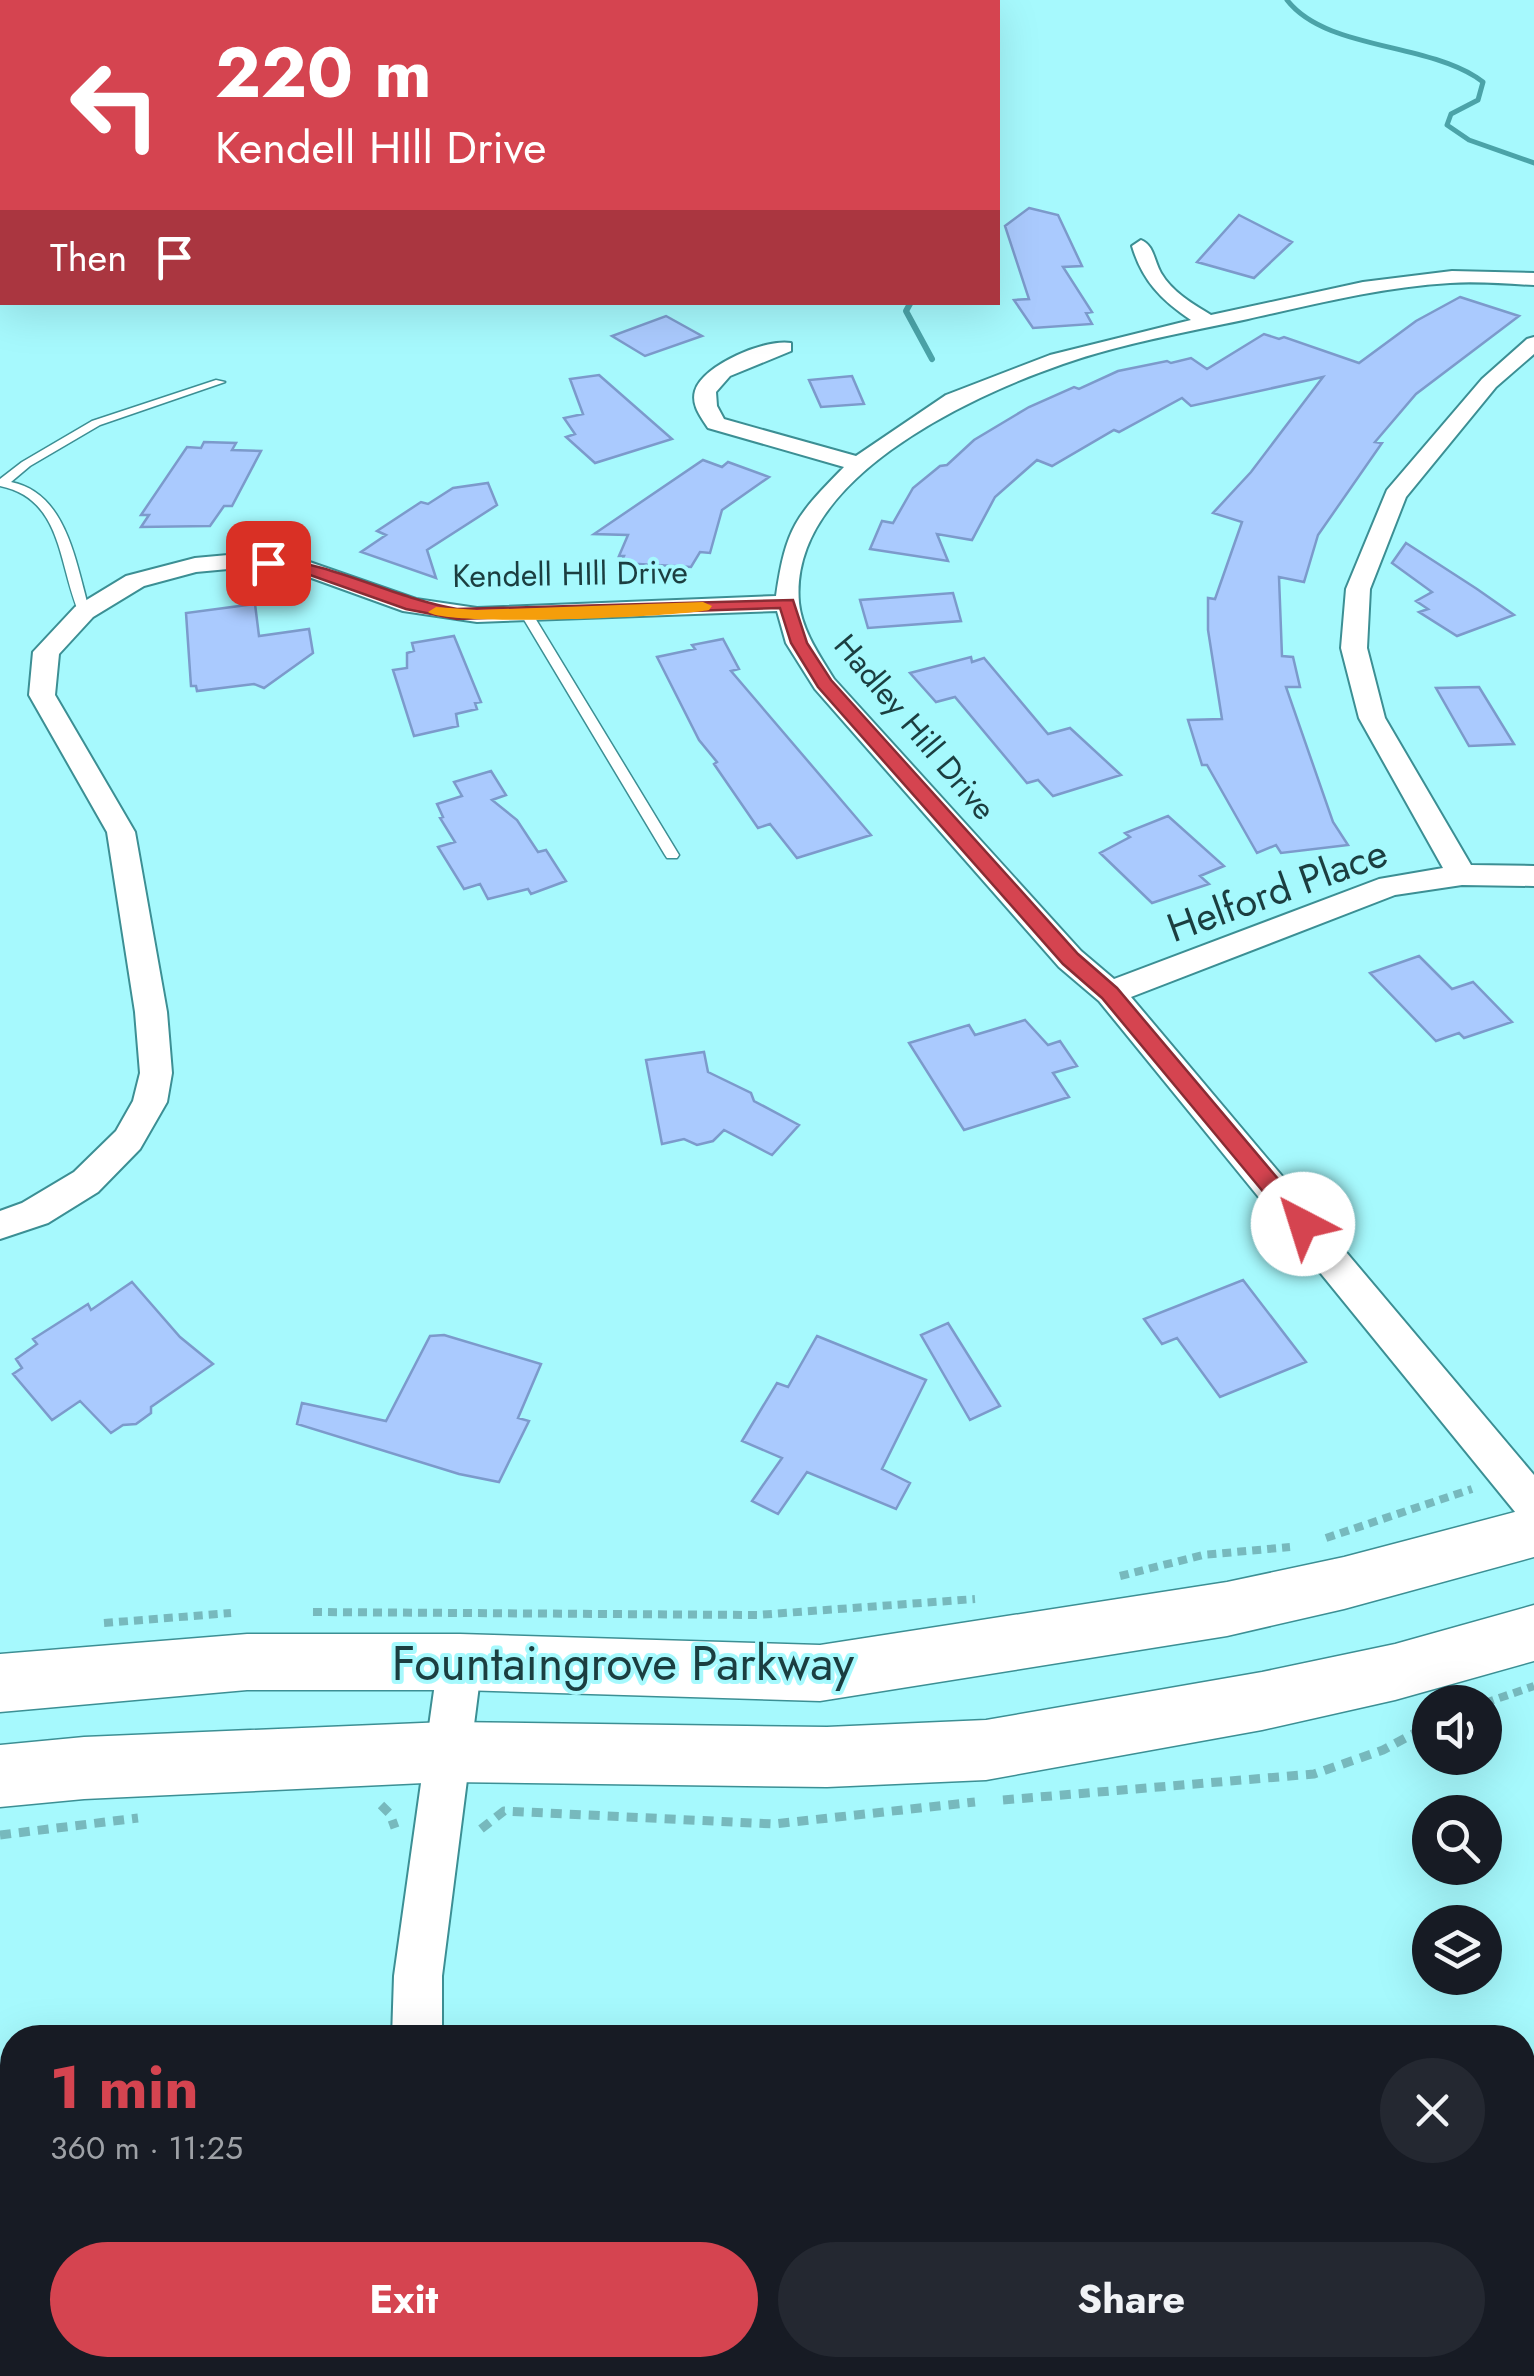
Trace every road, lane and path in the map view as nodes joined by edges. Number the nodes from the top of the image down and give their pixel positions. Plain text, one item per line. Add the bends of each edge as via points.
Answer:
1 (1141, 246) dead end
2 (1534, 279) edge
3 (1208, 322) junction
4 (1534, 342) edge
5 (784, 347) dead end
6 (220, 382) dead end
7 (859, 464) junction
8 (1, 483) edge
9 (787, 603) junction
10 (84, 612) junction
11 (526, 613) junction
12 (672, 854) dead end
13 (1462, 876) junction
14 (1534, 876) edge
15 (1110, 993) junction
16 (0, 1225) edge
17 (1472, 1489) dead end
18 (1534, 1506) edge
19 (1534, 1532) edge
20 (1322, 1540) dead end
21 (1303, 1545) dead end
22 (1116, 1577) dead end
23 (985, 1598) dead end
24 (303, 1612) dead end
25 (245, 1613) dead end
26 (94, 1624) dead end
27 (1534, 1632) edge
28 (460, 1662) junction
29 (0, 1683) edge
30 (1534, 1686) edge
31 (1502, 1697) edge
32 (446, 1752) junction
33 (0, 1776) edge
34 (364, 1796) dead end
35 (390, 1814) dead end
36 (143, 1818) dead end
37 (0, 1835) edge
38 (417, 2025) edge

1 - 3 street via 1148,275
2 - 3 street, Hadley Hill Drive via 1452,277 1364,288
3 - 7 street, Hadley Hill Drive via 1057,360 954,400
4 - 13 street via 1489,384 1395,495 1358,589 1354,648 1372,718
5 - 7 street via 734,364 711,380 705,409 716,423
6 - 8 lane via 96,423
7 - 9 street, Hadley Hill Drive via 816,510 796,545
8 - 10 lane via 19,484 48,508
9 - 11 street, Kendell HIll Drive
9 - 15 street, Hadley Hill Drive via 799,643 824,683 1070,959
10 - 11 street, Kendell HIll Drive via 135,581 240,560 298,565 437,612
10 - 16 street, Kendell HIll Drive via 46,652 42,695 121,832 156,1073 150,1102 128,1140 86,1182
11 - 12 lane
13 - 14 street, Helford Place
13 - 15 street, Helford Place via 1390,886
15 - 18 street, Hadley Hill Drive
17 - 20 path
19 - 28 main road, Fountaingrove Parkway via 1227,1609 820,1672
21 - 22 path via 1203,1555
23 - 24 path via 757,1615
25 - 26 path
27 - 32 main road via 1281,1697 986,1750 827,1758
28 - 29 main road, Fountaingrove Parkway via 248,1662
28 - 32 street
30 - 31 path
32 - 33 main road
32 - 38 street
34 - 35 path
36 - 37 path

